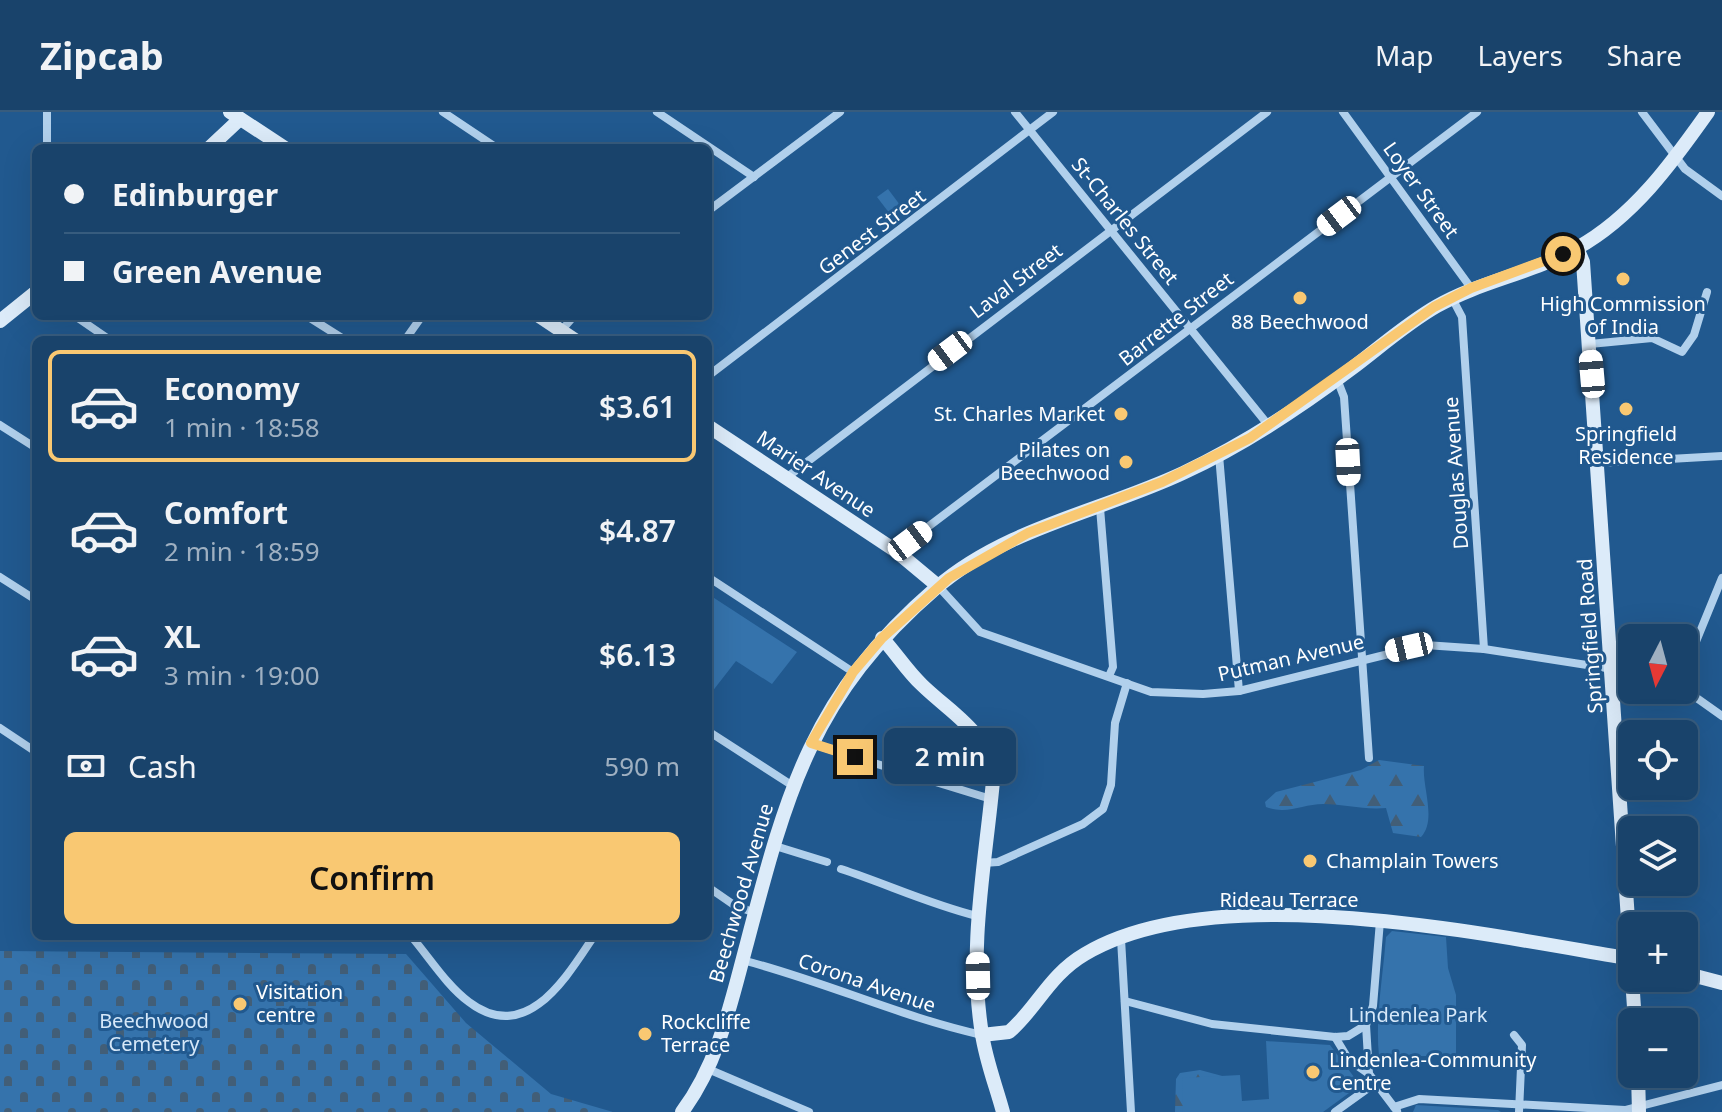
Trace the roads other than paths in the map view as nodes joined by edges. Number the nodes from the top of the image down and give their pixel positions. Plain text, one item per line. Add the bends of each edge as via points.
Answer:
1 (47, 112) edge
2 (443, 112) edge
3 (657, 112) edge
4 (840, 112) edge
5 (1015, 112) edge
6 (1053, 112) edge
7 (1267, 112) edge
8 (1343, 112) edge
9 (1477, 112) edge
10 (1642, 112) edge
11 (1708, 112) edge
12 (235, 115) edge
13 (1030, 130) junction
14 (48, 144) edge
15 (212, 144) edge
16 (279, 144) edge
17 (491, 144) edge
18 (705, 144) edge
19 (712, 149) edge
20 (1676, 155) junction
21 (1392, 176) junction
22 (754, 177) junction
23 (1722, 196) edge
24 (712, 208) edge
25 (1111, 229) junction
26 (1577, 248) junction
27 (1471, 288) junction
28 (1707, 292) dead end
29 (32, 295) edge
30 (1452, 298) junction
31 (81, 320) edge
32 (313, 320) edge
33 (545, 320) edge
34 (571, 320) edge
35 (0, 321) edge
36 (1190, 326) junction
37 (561, 331) junction
38 (104, 336) edge
39 (339, 336) edge
40 (569, 336) edge
41 (1590, 344) junction
42 (712, 373) edge
43 (1337, 379) junction
44 (0, 425) edge
45 (1269, 426) junction
46 (712, 429) edge
47 (32, 445) edge
48 (1219, 454) junction
49 (1722, 456) edge
50 (1599, 463) junction
51 (786, 478) junction
52 (1100, 508) junction
53 (896, 551) junction
54 (0, 577) edge
55 (1722, 578) edge
56 (712, 580) edge
57 (938, 586) junction
58 (32, 597) edge
59 (1698, 637) edge
60 (882, 638) junction
61 (1484, 649) junction
62 (1360, 658) junction
63 (1612, 668) junction
64 (1618, 669) edge
65 (853, 672) junction
66 (1109, 676) junction
67 (1127, 683) junction
68 (1239, 691) junction
69 (1698, 699) edge
70 (1722, 716) edge
71 (0, 728) edge
72 (712, 734) edge
73 (811, 743) junction
74 (32, 749) edge
75 (1369, 758) dead end
76 (793, 786) junction
77 (991, 799) junction
78 (772, 845) junction
79 (827, 862) dead end
80 (983, 863) junction
81 (841, 869) dead end
82 (712, 890) edge
83 (1628, 912) edge
84 (755, 913) junction
85 (977, 916) junction
86 (1380, 921) junction
87 (1121, 938) junction
88 (415, 940) edge
89 (591, 940) edge
90 (1618, 957) edge
91 (742, 960) junction
92 (1698, 977) edge
93 (1722, 983) edge
94 (1125, 1001) junction
95 (1366, 1025) junction
96 (982, 1035) junction
97 (1514, 1035) dead end
98 (1335, 1037) junction
99 (708, 1069) junction
100 (1369, 1074) junction
101 (1374, 1084) junction
102 (1722, 1085) edge
103 (1638, 1088) edge
104 (1519, 1108) edge
105 (1639, 1109) edge
106 (1396, 1110) edge
107 (682, 1112) edge
108 (809, 1112) edge
109 (1003, 1112) edge
110 (1131, 1112) edge
111 (1335, 1112) edge

1 - 14 street
2 - 17 street
3 - 18 street
4 - 22 street
5 - 13 street, St-Charles Street
6 - 13 street, Genest Street
7 - 25 street, Laval Street
8 - 21 street, Loyer Street
9 - 21 street, Barrette Street
10 - 20 street
11 - 20 street, Beechwood Avenue
12 - 15 street
12 - 16 street
13 - 25 street, St-Charles Street
13 - 42 street, Genest Street
19 - 22 street
20 - 23 street via 1685,169
20 - 26 street, Beechwood Avenue via 1642,198
21 - 27 street, Loyer Street
21 - 36 street, Barrette Street
22 - 24 street
25 - 36 street, St-Charles Street
25 - 51 street, Laval Street
26 - 27 street, Beechwood Avenue
26 - 41 street, Springfield Road via 1583,262
27 - 30 street, Beechwood Avenue
28 - 41 street via 1694,335 1682,352 1652,338
29 - 35 street
30 - 43 street, Beechwood Avenue
30 - 61 street, Douglas Avenue via 1462,317
31 - 38 street
32 - 39 street
33 - 37 street
34 - 37 street
36 - 45 street, St-Charles Street
36 - 53 street, Barrette Street
37 - 40 street
41 - 50 street, Springfield Road
43 - 45 street, Beechwood Avenue
43 - 62 street via 1344,397
44 - 47 street
45 - 48 street, Beechwood Avenue
46 - 51 street, Marier Avenue
48 - 52 street, Beechwood Avenue
48 - 68 street
49 - 50 street
50 - 63 street, Springfield Road
51 - 53 street, Marier Avenue
52 - 57 street, Beechwood Avenue via 1019,537
52 - 66 street via 1113,667
53 - 57 street, Marier Avenue
54 - 58 street
55 - 59 street
56 - 65 street
57 - 60 street, Beechwood Avenue
57 - 66 street, Putman Avenue via 980,632
60 - 65 street, Beechwood Avenue
60 - 77 street via 923,686 982,739 991,759
61 - 62 street, Putman Avenue via 1425,645
61 - 63 street, Putman Avenue
62 - 68 street, Putman Avenue
62 - 75 street
63 - 64 street, Putman Avenue
63 - 83 street, Springfield Road
65 - 73 street, Beechwood Avenue
66 - 67 street, Putman Avenue
67 - 68 street, Putman Avenue via 1151,692
67 - 80 street via 1115,723 1111,785 1103,809 1083,824 998,862
69 - 70 street
71 - 74 street
72 - 76 street
73 - 76 street, Beechwood Avenue
73 - 77 street
76 - 78 street, Beechwood Avenue
77 - 80 street
78 - 79 street
78 - 84 street, Beechwood Avenue
80 - 85 street
81 - 85 street
82 - 84 street
84 - 91 street, Beechwood Avenue
85 - 96 street
86 - 87 street, Rideau Terrace via 1230,918
86 - 90 street, Rideau Terrace
86 - 95 street via 1373,1006
87 - 94 street
87 - 96 street, Rideau Terrace via 1068,965 1009,1032
88 - 89 street via 469,1002 492,1013 518,1014 542,1004 559,988
91 - 96 street, Corona Avenue
91 - 99 street, Beechwood Avenue
92 - 93 street
94 - 98 street via 1212,1024
94 - 110 street
95 - 98 street
95 - 100 street
96 - 109 street
97 - 104 street via 1522,1045
98 - 100 street via 1349,1060
99 - 107 street, Beechwood Avenue
99 - 108 street
100 - 101 street
101 - 106 street
101 - 111 street
102 - 105 street
103 - 105 street
104 - 105 street
104 - 106 street via 1419,1099

